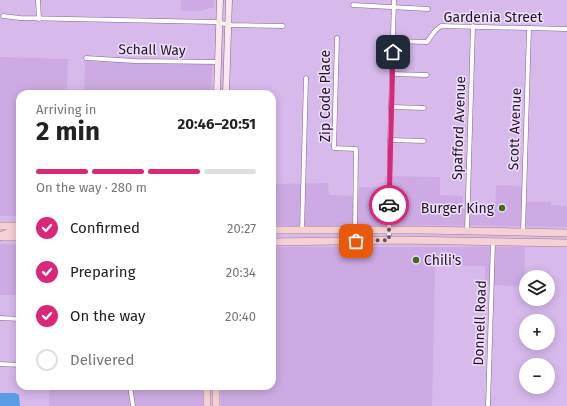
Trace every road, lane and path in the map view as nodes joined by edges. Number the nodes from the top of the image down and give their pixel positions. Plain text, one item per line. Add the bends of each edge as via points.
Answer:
1 (38, 0) edge
2 (220, 0) edge
3 (229, 0) edge
4 (394, 0) edge
5 (354, 5) dead end
6 (394, 6) junction
7 (428, 9) dead end
8 (3, 16) dead end
9 (39, 19) junction
10 (219, 23) junction
11 (228, 25) junction
12 (283, 26) dead end
13 (473, 26) junction
14 (529, 28) junction
15 (567, 29) edge
16 (337, 38) dead end
17 (393, 41) junction
18 (86, 58) dead end
19 (218, 62) junction
20 (392, 74) junction
21 (428, 75) dead end
22 (217, 76) junction
23 (306, 78) dead end
24 (226, 85) junction
25 (217, 90) edge
26 (226, 90) edge
27 (391, 107) junction
28 (424, 108) dead end
29 (390, 140) junction
30 (424, 141) dead end
31 (0, 226) edge
32 (16, 226) edge
33 (276, 230) edge
34 (389, 230) junction
35 (302, 231) junction
36 (355, 231) junction
37 (467, 231) junction
38 (16, 232) edge
39 (523, 232) junction
40 (567, 232) edge
41 (0, 237) edge
42 (16, 237) edge
43 (389, 240) junction
44 (494, 241) junction
45 (276, 242) edge
46 (567, 243) edge
47 (0, 318) edge
48 (16, 319) edge
49 (0, 364) edge
50 (16, 365) edge
51 (131, 390) edge
52 (207, 390) edge
53 (216, 390) edge
54 (133, 406) edge
55 (206, 406) edge
56 (216, 406) edge
57 (488, 406) edge

1 - 9 street
2 - 10 main road
3 - 11 main road
4 - 6 street
5 - 6 street
6 - 7 street
6 - 17 street
8 - 9 street
9 - 10 street
10 - 11 street
10 - 19 main road
11 - 12 street
11 - 24 main road
13 - 14 street, Gardenia Street
13 - 17 street, Gardenia Street via 441,26 427,42
13 - 37 street, Spafford Avenue
14 - 15 street, Gardenia Street
14 - 39 street, Scott Avenue
16 - 36 street, Zip Code Place via 334,148 356,149
17 - 20 street
18 - 19 street, Schall Way
19 - 22 main road
20 - 21 street
20 - 27 street
22 - 24 main road via 222,78
22 - 25 main road
23 - 35 street, Zip Code Place
24 - 26 main road
27 - 28 street
27 - 29 street
29 - 30 street
29 - 34 street
31 - 32 main road
33 - 35 main road
34 - 36 main road
34 - 37 main road
34 - 43 street
35 - 36 main road
37 - 39 main road
38 - 41 main road
39 - 40 main road
41 - 42 main road
43 - 44 main road
43 - 45 main road
44 - 46 main road
44 - 57 street, Donnell Road
47 - 48 street
49 - 50 street
51 - 54 street
52 - 55 main road
53 - 56 main road

